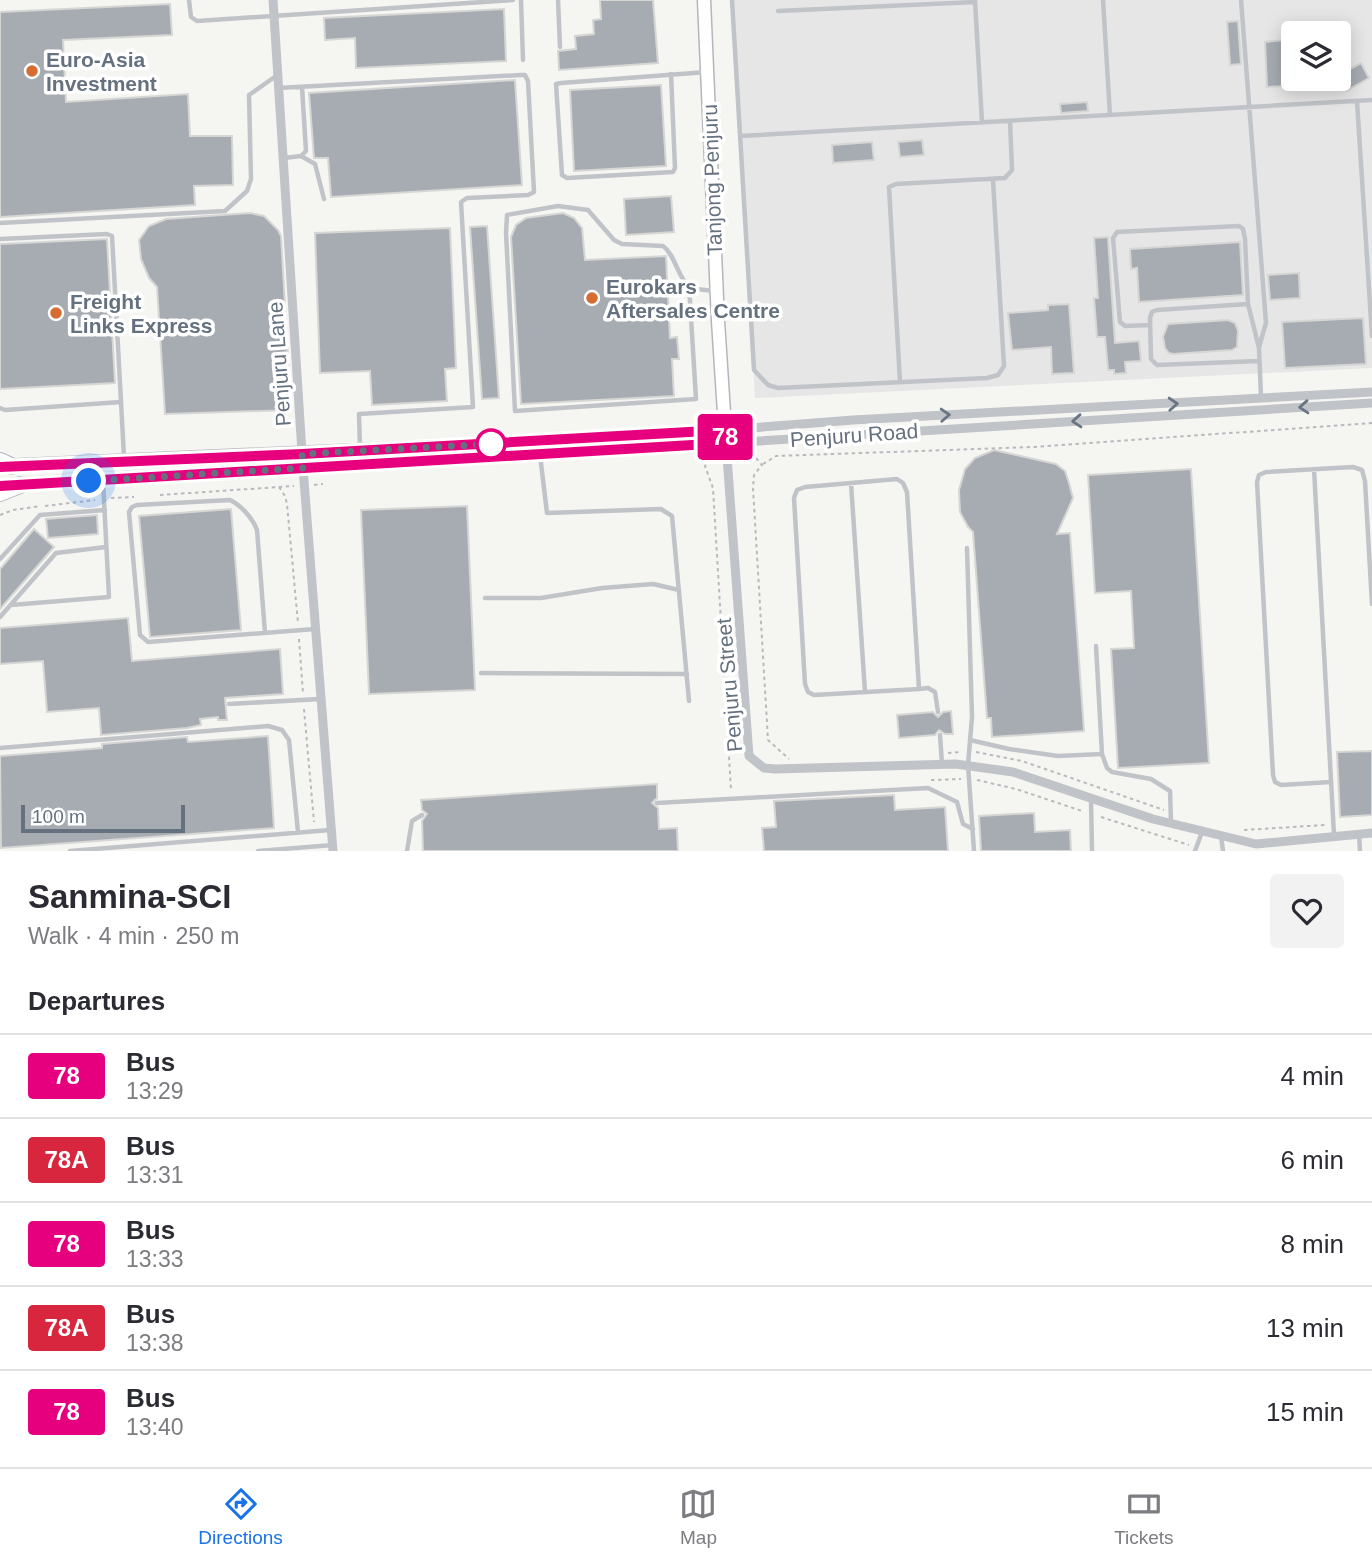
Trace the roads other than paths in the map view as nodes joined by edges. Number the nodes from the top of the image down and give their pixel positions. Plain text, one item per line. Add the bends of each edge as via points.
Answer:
1 (188, 0) edge
2 (273, 0) edge
3 (513, 0) edge
4 (521, 0) edge
5 (558, 0) edge
6 (704, 0) edge
7 (732, 0) edge
8 (1103, 0) edge
9 (1241, 0) edge
10 (975, 1) edge
11 (778, 11) dead end
12 (274, 16) junction
13 (560, 47) dead end
14 (523, 60) dead end
15 (708, 72) junction
16 (671, 74) junction
17 (276, 75) junction
18 (302, 87) junction
19 (278, 88) junction
20 (1372, 100) edge
21 (1357, 101) junction
22 (1249, 107) junction
23 (1110, 115) junction
24 (1010, 121) junction
25 (982, 122) junction
26 (740, 136) junction
27 (301, 156) junction
28 (283, 158) junction
29 (993, 180) junction
30 (324, 199) dead end
31 (0, 223) edge
32 (0, 239) edge
33 (689, 285) junction
34 (717, 291) junction
35 (1248, 304) junction
36 (1150, 325) junction
37 (1372, 336) edge
38 (1259, 348) junction
39 (1259, 361) junction
40 (900, 382) junction
41 (1372, 392) edge
42 (1261, 399) junction
43 (121, 402) junction
44 (1372, 403) edge
45 (0, 408) edge
46 (725, 436) junction
47 (360, 450) junction
48 (302, 454) junction
49 (540, 454) junction
50 (124, 461) junction
51 (4, 465) edge
52 (303, 468) junction
53 (1314, 469) junction
54 (103, 480) junction
55 (851, 483) junction
56 (0, 485) edge
57 (20, 485) junction
58 (0, 493) edge
59 (105, 510) junction
60 (106, 547) junction
61 (967, 548) dead end
62 (0, 559) edge
63 (679, 590) junction
64 (485, 598) dead end
65 (1372, 604) edge
66 (10, 605) junction
67 (0, 617) edge
68 (315, 629) junction
69 (265, 633) junction
70 (1096, 646) dead end
71 (481, 673) dead end
72 (687, 674) junction
73 (919, 689) junction
74 (865, 692) junction
75 (321, 699) junction
76 (689, 701) dead end
77 (229, 704) dead end
78 (938, 712) dead end
79 (940, 735) dead end
80 (970, 740) junction
81 (0, 748) edge
82 (1102, 754) junction
83 (943, 765) junction
84 (968, 765) junction
85 (1331, 782) junction
86 (1090, 798) junction
87 (657, 803) dead end
88 (422, 815) dead end
89 (1171, 823) junction
90 (973, 829) junction
91 (331, 830) junction
92 (1202, 831) junction
93 (299, 832) junction
94 (1372, 833) edge
95 (1359, 834) junction
96 (1221, 835) junction
97 (1334, 836) junction
98 (333, 848) edge
99 (1197, 849) edge
100 (285, 850) edge
101 (70, 851) edge
102 (258, 851) edge
103 (407, 851) edge
104 (974, 851) edge
105 (1092, 851) edge
106 (1223, 851) edge
107 (1360, 851) edge

1 - 12 lane via 191,17 197,21
2 - 12 street, Penjuru Lane
3 - 12 lane
4 - 14 lane
5 - 13 lane
6 - 15 main road, Tanjong Penjuru
7 - 26 lane
8 - 23 lane
9 - 22 lane
10 - 11 lane
10 - 25 lane
12 - 17 street, Penjuru Lane
15 - 16 lane
15 - 34 main road, Tanjong Penjuru
16 - 16 lane via 556,84 562,175 673,172
17 - 19 street, Penjuru Lane
17 - 31 lane via 248,96 251,178 247,191 225,211
18 - 19 lane
18 - 27 lane via 306,151
18 - 47 lane via 521,75 528,81 534,192 467,198 460,206 473,407 359,414
19 - 28 street, Penjuru Lane
20 - 21 lane
21 - 22 lane
21 - 37 lane
22 - 23 lane
22 - 38 lane via 1266,323
23 - 24 lane
24 - 25 lane
24 - 29 lane via 1012,170 1005,178
25 - 26 lane
26 - 40 lane via 754,370 768,385 778,388
27 - 28 lane
27 - 30 lane via 315,164
28 - 48 street, Penjuru Lane
29 - 40 lane via 1002,371 994,377
29 - 40 lane via 889,187
32 - 43 lane via 113,236
33 - 33 lane via 667,249 654,244 622,244 588,210 558,206 507,215 515,411 696,399
33 - 34 lane
34 - 46 main road, Tanjong Penjuru
35 - 36 lane via 1157,310 1151,314
35 - 36 lane via 1245,239 1238,226 1119,231 1113,238 1120,322
35 - 38 lane
36 - 39 lane via 1151,359 1157,365
38 - 39 lane
39 - 42 lane
41 - 42 street, Penjuru Road
46 -> 42 street, Penjuru Road via 853,420
43 - 45 lane
43 - 50 lane
44 -> 46 street, Penjuru Road
46 - 47 main road, Penjuru Road
46 - 49 main road, Penjuru Road
46 - 83 street, Penjuru Street via 749,756 764,768 775,769
47 - 48 main road, Penjuru Road
48 - 50 main road, Penjuru Road
48 - 52 street, Penjuru Lane
49 - 52 main road, Penjuru Road
49 - 63 lane via 547,513 661,509 672,516
50 - 51 main road, Penjuru Road
52 - 54 main road, Penjuru Road
52 - 68 street, Penjuru Lane
53 - 65 lane via 1362,470
53 - 85 lane
53 - 85 lane via 1266,472 1257,482 1271,747 1275,782
54 - 57 main road, Penjuru Road
54 - 59 lane
55 - 73 lane via 897,480 907,492
55 - 74 lane
55 - 74 lane via 805,487 797,490 794,498 805,684 814,695
56 - 57 main road, Penjuru Road
57 - 58 highway
59 - 60 lane
59 - 62 lane via 40,515
60 - 66 lane via 56,552
60 - 66 lane via 109,597
61 - 80 lane
63 - 64 lane via 653,584 541,598
63 - 72 lane
66 - 67 lane
68 - 69 lane
68 - 75 street, Penjuru Lane
69 - 69 lane via 143,640 139,635 132,507 235,502 257,530
70 - 82 lane
71 - 72 lane
72 - 76 lane
73 - 74 lane
73 - 78 lane via 935,692
75 - 77 lane
75 - 91 street, Penjuru Lane
79 - 83 lane
80 - 82 lane via 1058,756
80 - 84 lane
81 - 93 lane via 268,726 282,730 289,740
82 - 89 lane via 1112,772 1151,779 1170,791
83 - 84 street, Penjuru Street
84 - 86 street via 1013,772
84 - 90 lane
85 - 97 lane
86 - 89 street
86 - 105 lane
87 - 90 lane via 928,788 957,802 962,824
88 - 103 lane via 412,821
89 - 92 street
90 - 104 lane
91 - 93 lane
91 - 98 street, Penjuru Lane
92 - 96 street
92 - 99 lane
93 - 101 lane
94 - 95 street
95 - 97 street
95 - 107 lane
96 - 97 street via 1256,844
96 - 106 lane
98 - 100 lane
100 - 102 lane

